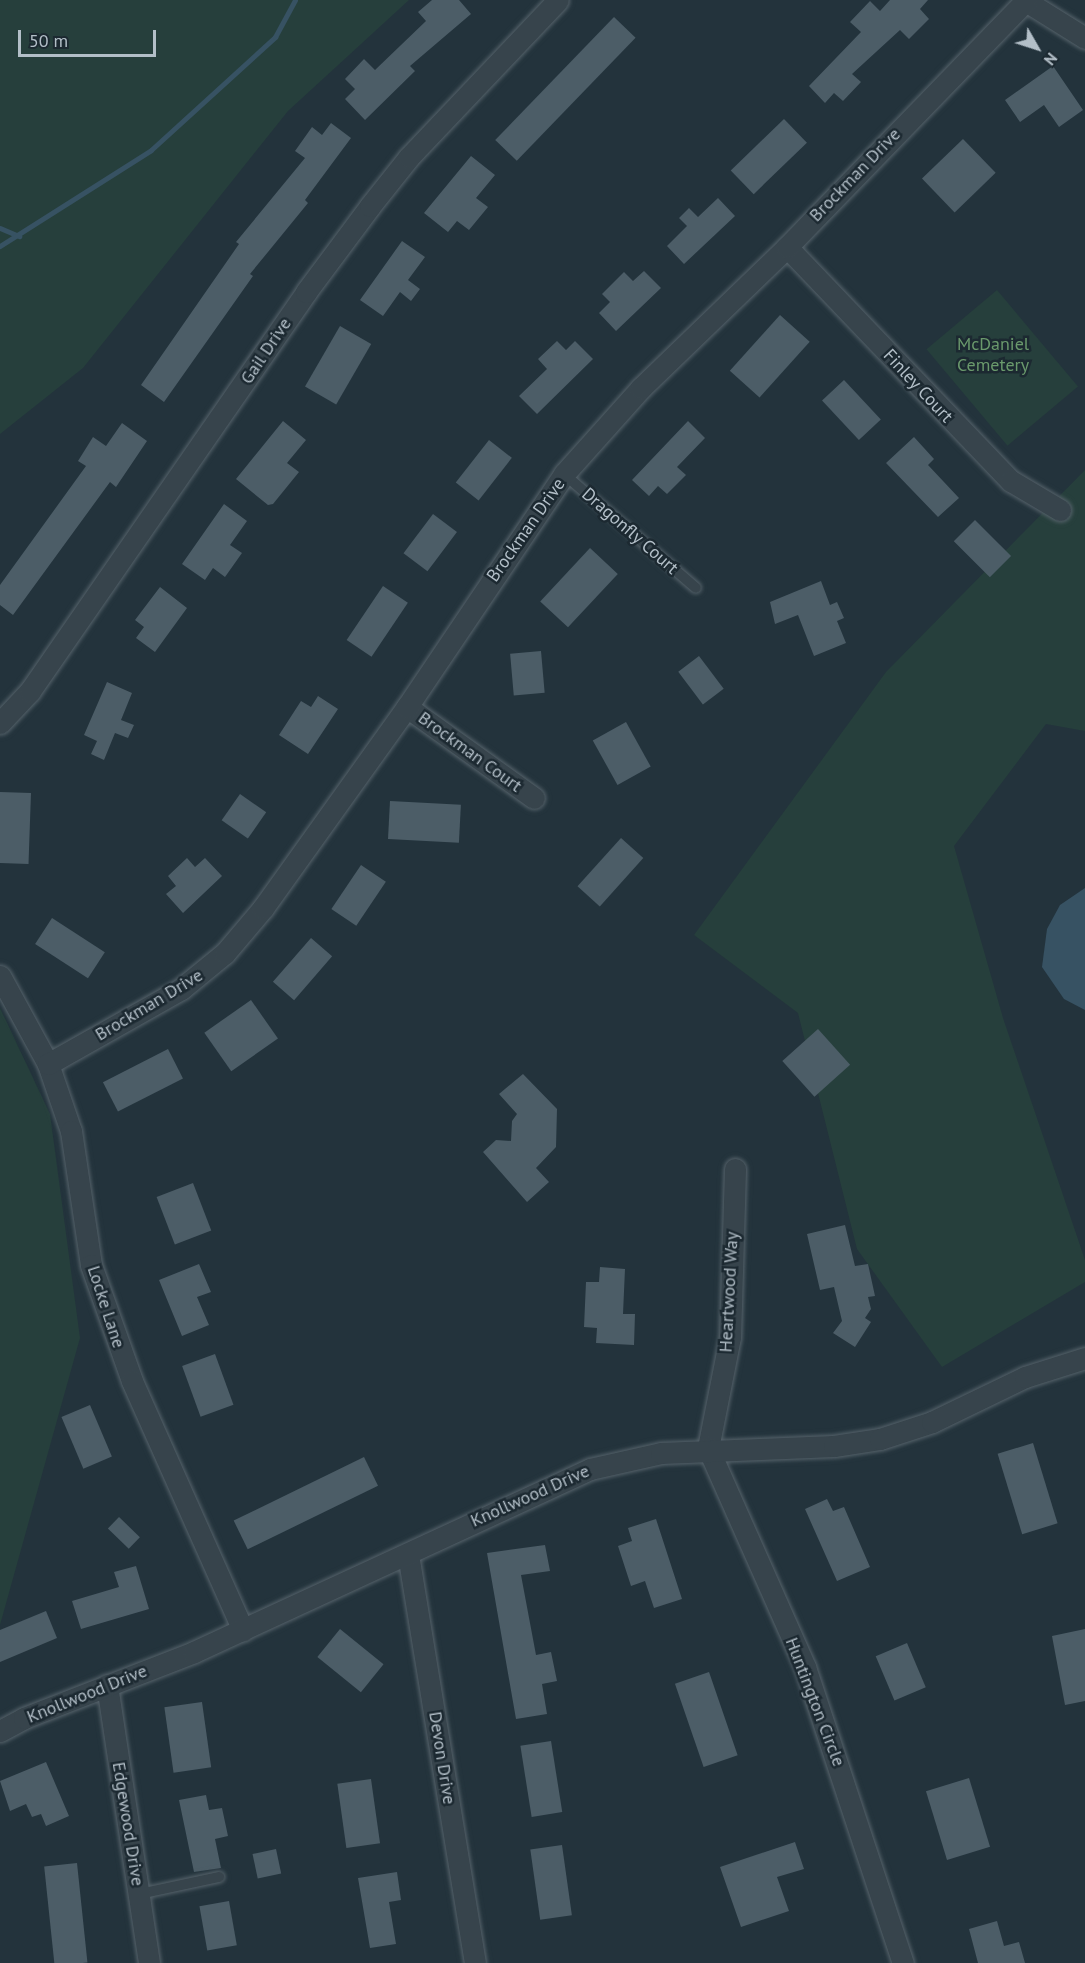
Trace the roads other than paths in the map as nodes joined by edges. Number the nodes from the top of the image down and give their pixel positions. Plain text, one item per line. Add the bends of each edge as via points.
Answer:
1 (558, 0) edge
2 (1024, 1) edge
3 (1085, 38) edge
4 (787, 247) junction
5 (564, 474) junction
6 (1060, 510) dead end
7 (696, 588) dead end
8 (407, 707) junction
9 (0, 723) edge
10 (534, 798) dead end
11 (0, 976) edge
12 (48, 1064) junction
13 (735, 1169) dead end
14 (1085, 1358) edge
15 (708, 1448) junction
16 (408, 1554) junction
17 (243, 1630) junction
18 (107, 1684) junction
19 (0, 1731) edge
20 (219, 1877) dead end
21 (139, 1893) junction
22 (149, 1963) edge
23 (475, 1963) edge
24 (903, 1963) edge

1 - 9 street, Gail Drive via 409,157 370,206 30,692
2 - 3 street
2 - 4 street, Brockman Drive
4 - 5 street, Brockman Drive via 650,380
4 - 6 street, Finley Court via 1011,481
5 - 7 lane, Dragonfly Court
5 - 8 street, Brockman Drive
8 - 10 street, Brockman Court
8 - 12 street, Brockman Drive via 225,953 181,989
11 - 12 street, Locke Lane
12 - 17 street, Locke Lane via 71,1131 98,1290 155,1435
13 - 15 street, Heartwood Way via 730,1337
14 - 15 street, Knollwood Drive via 1025,1377 932,1422 880,1439 792,1449
15 - 16 street, Knollwood Drive via 630,1458 590,1469
15 - 24 street, Huntington Circle via 805,1667
16 - 17 street, Knollwood Drive
16 - 23 street, Devon Drive
17 - 18 street, Knollwood Drive
18 - 19 street, Knollwood Drive
18 - 21 street, Edgewood Drive
20 - 21 lane
21 - 22 street, Edgewood Drive

